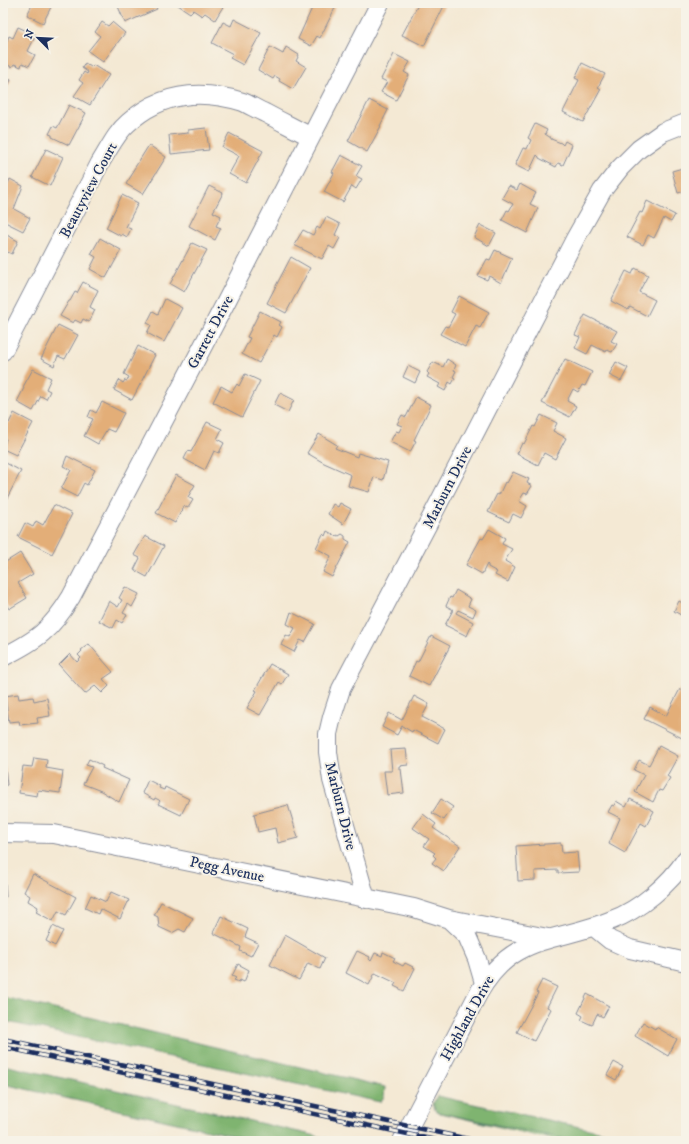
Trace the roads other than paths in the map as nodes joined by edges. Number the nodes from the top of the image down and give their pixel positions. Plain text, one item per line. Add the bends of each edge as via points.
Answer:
1 (380, 3) edge
2 (686, 123) edge
3 (311, 137) junction
4 (3, 351) edge
5 (3, 657) edge
6 (3, 833) edge
7 (686, 859) edge
8 (366, 899) junction
9 (450, 919) junction
10 (594, 927) junction
11 (548, 938) junction
12 (686, 962) edge
13 (484, 983) junction
14 (402, 1141) edge

1 - 3 street, Garrett Drive
2 - 8 street, Marburn Drive via 663,132 639,149 602,191 341,689 328,734 328,752 332,780
3 - 4 street, Beautyview Court via 244,102 215,95 191,94 153,104 128,123 100,163
3 - 5 street, Garrett Drive via 62,613 37,639
6 - 8 street, Pegg Avenue via 54,834
7 - 10 street, Highland Drive via 658,890 633,910
8 - 9 street, Pegg Avenue via 414,908
9 - 11 street, Pegg Avenue
9 - 13 street, Pegg Avenue via 466,936 477,959
10 - 11 street, Highland Drive
10 - 12 street via 610,940 630,949
11 - 13 street, Highland Drive via 511,955
13 - 14 street, Highland Drive

